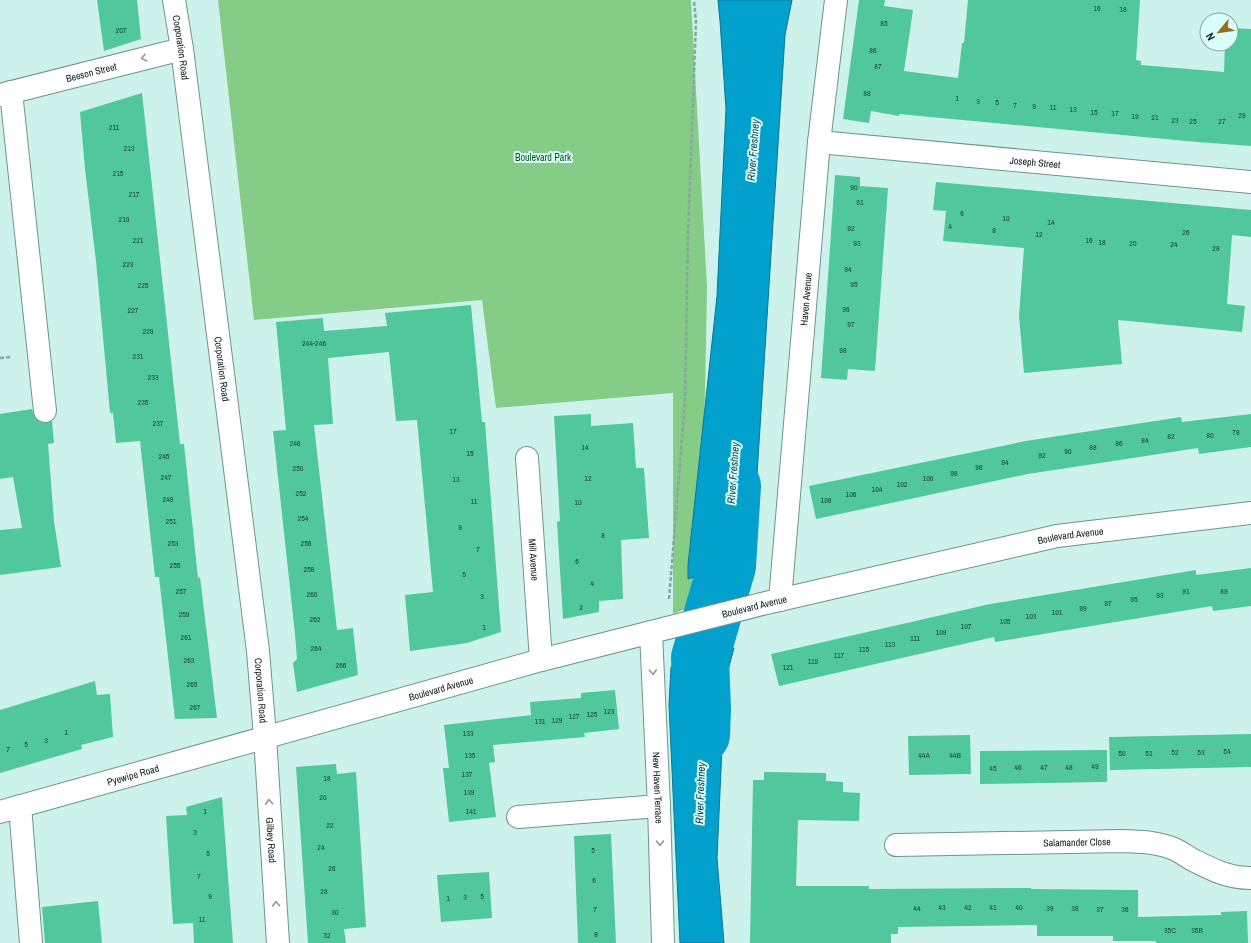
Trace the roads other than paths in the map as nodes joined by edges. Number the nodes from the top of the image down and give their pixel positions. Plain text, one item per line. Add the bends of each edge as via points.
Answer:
1 (174, 0) edge
2 (836, 0) edge
3 (182, 49) junction
4 (6, 93) edge
5 (819, 142) junction
6 (1251, 182) edge
7 (45, 411) dead end
8 (526, 458) dead end
9 (1251, 513) edge
10 (773, 601) junction
11 (660, 630) junction
12 (541, 660) junction
13 (265, 737) junction
14 (659, 806) junction
15 (10, 809) edge
16 (518, 817) dead end
17 (896, 845) dead end
18 (1251, 878) edge
19 (31, 943) edge
20 (278, 943) edge
21 (663, 943) edge

1 - 3 street, Corporation Road
2 - 5 street, Haven Avenue
3 -> 4 street, Beeson Street
3 - 13 street, Corporation Road via 258,651
4 - 7 street
5 - 6 street, Joseph Street
5 - 10 street, Haven Avenue
8 - 12 street, Mill Avenue
9 - 10 street, Boulevard Avenue via 1057,536
10 - 11 street, Boulevard Avenue
11 - 12 street, Boulevard Avenue
11 -> 14 street, New Haven Terrace
12 - 13 street, Boulevard Avenue
13 - 15 street, Pyewipe Road
20 -> 13 street, Gilbey Road
14 - 16 street
14 -> 21 street, New Haven Terrace
15 - 19 street
17 - 18 street, Salamander Close via 1123,841 1159,843 1224,875

